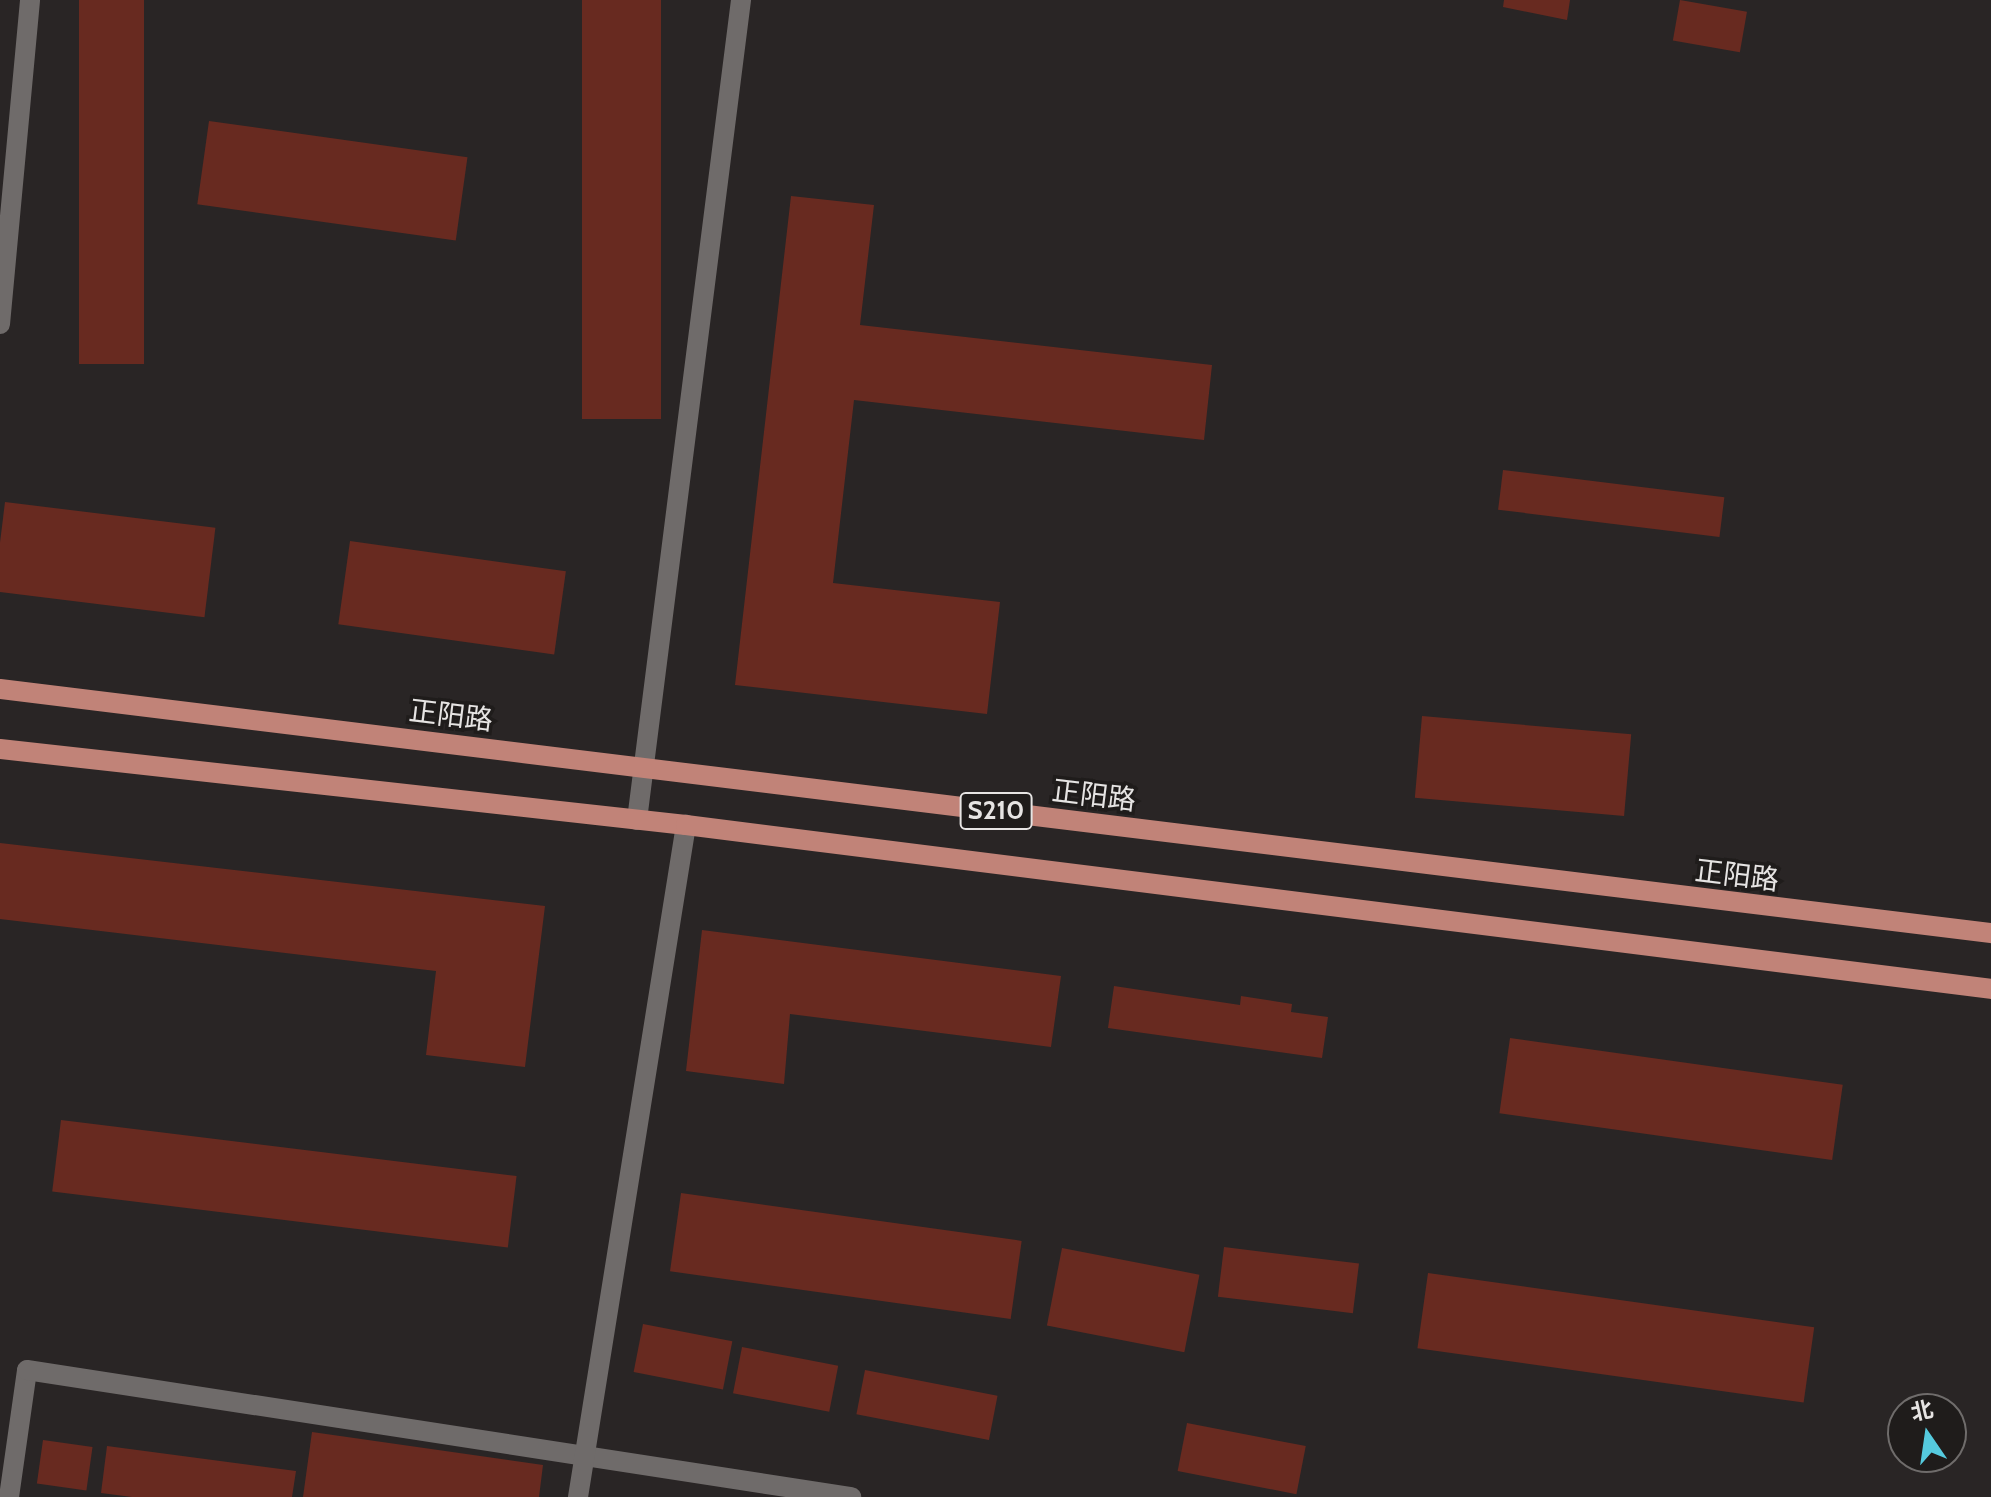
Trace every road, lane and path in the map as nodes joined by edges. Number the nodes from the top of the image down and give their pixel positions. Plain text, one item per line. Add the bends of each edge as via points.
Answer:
1 (30, 0) edge
2 (741, 0) edge
3 (0, 324) edge
4 (0, 689) edge
5 (0, 749) edge
6 (644, 767) junction
7 (637, 820) junction
8 (686, 825) junction
9 (1991, 933) edge
10 (1991, 989) edge
11 (584, 1458) junction
12 (9, 1497) edge
13 (578, 1497) edge
14 (851, 1497) edge

1 - 3 street
2 - 6 street
4 - 6 main road, 正阳路 / S210
5 - 7 main road
6 - 7 street
6 - 9 main road, 正阳路 / S210
7 - 8 main road
8 - 10 main road
8 - 11 street
11 - 12 street via 27,1370
11 - 13 street
11 - 14 street

